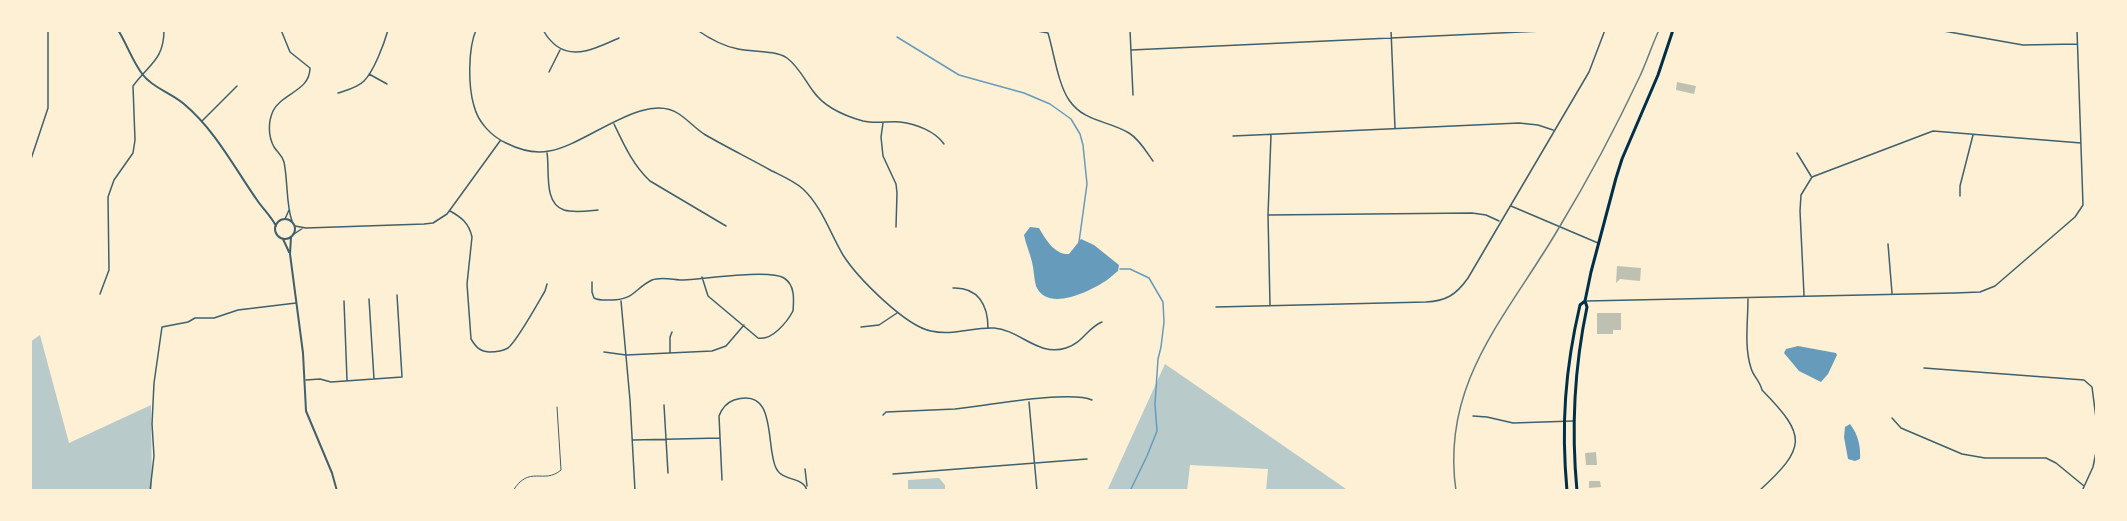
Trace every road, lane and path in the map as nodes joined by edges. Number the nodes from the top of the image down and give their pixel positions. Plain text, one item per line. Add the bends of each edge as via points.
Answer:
1 (48, 30) edge
2 (118, 30) edge
3 (164, 30) edge
4 (281, 30) edge
5 (388, 30) edge
6 (476, 30) edge
7 (543, 30) edge
8 (696, 30) edge
9 (1032, 30) edge
10 (1130, 30) edge
11 (1390, 30) edge
12 (1564, 30) edge
13 (1604, 30) edge
14 (1673, 30) edge
15 (1938, 30) edge
16 (2077, 30) edge
17 (619, 38) dead end
18 (1391, 38) junction
19 (2077, 44) junction
20 (561, 49) junction
21 (1131, 51) junction
22 (549, 72) dead end
23 (142, 74) junction
24 (369, 74) junction
25 (387, 84) dead end
26 (237, 86) dead end
27 (338, 93) dead end
28 (1133, 95) dead end
29 (201, 122) junction
30 (883, 122) junction
31 (614, 123) junction
32 (1395, 129) junction
33 (1554, 131) junction
34 (1974, 134) junction
35 (1270, 135) junction
36 (1233, 136) dead end
37 (500, 140) junction
38 (2081, 143) junction
39 (944, 144) dead end
40 (547, 152) junction
41 (1797, 153) dead end
42 (1153, 161) dead end
43 (30, 162) edge
44 (1812, 177) junction
45 (1960, 196) dead end
46 (1509, 206) junction
47 (290, 209) junction
48 (598, 210) dead end
49 (450, 211) junction
50 (1268, 215) junction
51 (271, 216) junction
52 (283, 220) junction
53 (292, 221) junction
54 (1500, 221) junction
55 (276, 226) junction
56 (295, 226) junction
57 (726, 226) dead end
58 (896, 227) dead end
59 (304, 228) junction
60 (294, 234) junction
61 (291, 237) junction
62 (283, 239) junction
63 (1598, 243) junction
64 (1888, 244) dead end
65 (290, 254) junction
66 (702, 277) junction
67 (592, 282) dead end
68 (547, 284) dead end
69 (953, 288) dead end
70 (100, 294) dead end
71 (1892, 294) junction
72 (397, 295) dead end
73 (1804, 296) junction
74 (1748, 297) junction
75 (369, 299) dead end
76 (621, 300) junction
77 (344, 301) dead end
78 (1585, 301) junction
79 (297, 303) junction
80 (1270, 305) junction
81 (1216, 307) dead end
82 (897, 313) junction
83 (1102, 322) dead end
84 (744, 325) junction
85 (861, 327) dead end
86 (988, 328) junction
87 (672, 332) dead end
88 (604, 352) dead end
89 (670, 353) junction
90 (626, 355) junction
91 (1924, 368) dead end
92 (374, 379) junction
93 (306, 380) junction
94 (347, 381) junction
95 (1092, 400) dead end
96 (1029, 401) junction
97 (664, 405) dead end
98 (557, 407) dead end
99 (883, 416) dead end
100 (1473, 416) dead end
101 (1893, 418) dead end
102 (1563, 421) junction
103 (1573, 421) junction
104 (2097, 426) edge
105 (720, 438) junction
106 (632, 440) junction
107 (667, 441) junction
108 (2097, 447) edge
109 (1087, 459) dead end
110 (1035, 462) junction
111 (805, 469) dead end
112 (668, 472) dead end
113 (893, 474) dead end
114 (722, 480) dead end
115 (2084, 486) junction
116 (807, 487) junction
117 (150, 491) edge
118 (337, 491) edge
119 (513, 491) edge
120 (635, 491) edge
121 (807, 491) edge
122 (1037, 491) edge
123 (1567, 491) edge
124 (1577, 491) edge
125 (1759, 491) edge
126 (2082, 491) edge

1 - 43 street via 48,108
2 - 23 street
3 - 23 street via 164,45
4 - 47 street via 291,52 309,65 310,71 306,82 281,100 270,119 272,142 284,161
5 - 24 street
6 - 37 street via 471,47 474,108 482,123
7 - 20 street
8 - 30 street via 719,44 786,57 815,94 832,108 863,121
9 - 42 street via 1048,33 1067,98 1078,111 1094,121 1128,132
10 - 21 street
11 - 18 street
12 - 18 street
13 - 33 street via 1589,72
14 - 63 main road via 1622,159
15 - 19 street via 2023,45
16 - 19 street
17 - 20 street via 586,52
18 - 21 street
18 - 32 street
19 - 38 street
20 - 22 street
21 - 28 street
23 - 29 street via 184,103
23 - 70 street via 133,86 133,153 108,196 109,270
24 - 25 street
24 - 27 street via 359,85
26 - 29 street
29 - 51 street
30 - 39 street via 921,128
30 - 58 street via 883,156 896,184
31 - 40 street
31 - 57 street via 628,153 650,181
31 - 82 street via 648,108 671,110 702,133 801,188 815,203 844,256
32 - 33 street via 1529,124
32 - 35 street
33 - 46 street
34 - 38 street
34 - 44 street via 1934,131
34 - 45 street
35 - 36 street
35 - 50 street
37 - 40 street via 527,151
37 - 49 street
38 - 71 street via 2081,209 1995,286 1980,292
40 - 48 street via 554,203 564,210
41 - 44 street
44 - 73 street via 1802,195 1800,211
46 - 54 street
46 - 63 street
47 - 52 street
47 - 53 street
49 - 59 street via 440,220 424,224
49 - 68 street via 462,218 472,237 467,284 475,347 498,351 515,342
50 - 54 street via 1472,213
50 - 80 street
51 - 52 street
51 - 55 street
52 - 53 street
52 - 55 street
53 - 56 street
54 - 80 street via 1458,291 1446,299
55 - 62 street via 277,235
56 - 59 street
56 - 60 street
59 - 60 street
60 - 61 street
61 - 62 street
61 - 65 street
62 - 65 street
63 - 78 main road
64 - 71 street
65 - 79 street
66 - 76 street via 652,280
66 - 84 street via 708,296
66 - 84 street via 777,275 789,283 793,311 783,325 764,339
67 - 76 street via 594,298
69 - 86 street via 968,288 981,301 987,312
71 - 73 street
72 - 92 street via 402,377
73 - 74 street
74 - 78 street
74 - 125 street via 1751,369 1762,390 1791,423 1796,440 1789,460
75 - 92 street
76 - 90 street
77 - 94 street
78 - 102 main road via 1580,305 1569,354
78 - 103 main road
79 - 93 street
79 - 117 street via 238,310 162,327 153,400
80 - 81 street
82 - 85 street via 879,325
82 - 86 street via 934,332
83 - 86 street via 1079,342 1056,350 1036,347 1010,332
84 - 89 street via 720,348
87 - 89 street
88 - 90 street
89 - 90 street
90 - 106 street
91 - 104 street via 2084,380 2092,387
92 - 94 street
93 - 94 street
93 - 118 street via 306,411
95 - 96 street
96 - 99 street via 886,412
96 - 110 street
97 - 107 street
98 - 119 lane via 561,470 524,477
100 - 102 street via 1513,423
101 - 115 street via 1901,428 1962,454 2046,458
102 - 103 street
102 - 123 main road
103 - 124 main road
105 - 107 street
105 - 114 street
105 - 116 street via 719,416 727,403 754,400 768,418 776,470
106 - 107 street
106 - 120 street
107 - 112 street
108 - 115 street
109 - 110 street
110 - 113 street
110 - 122 street
111 - 116 street
115 - 126 street
116 - 121 street

